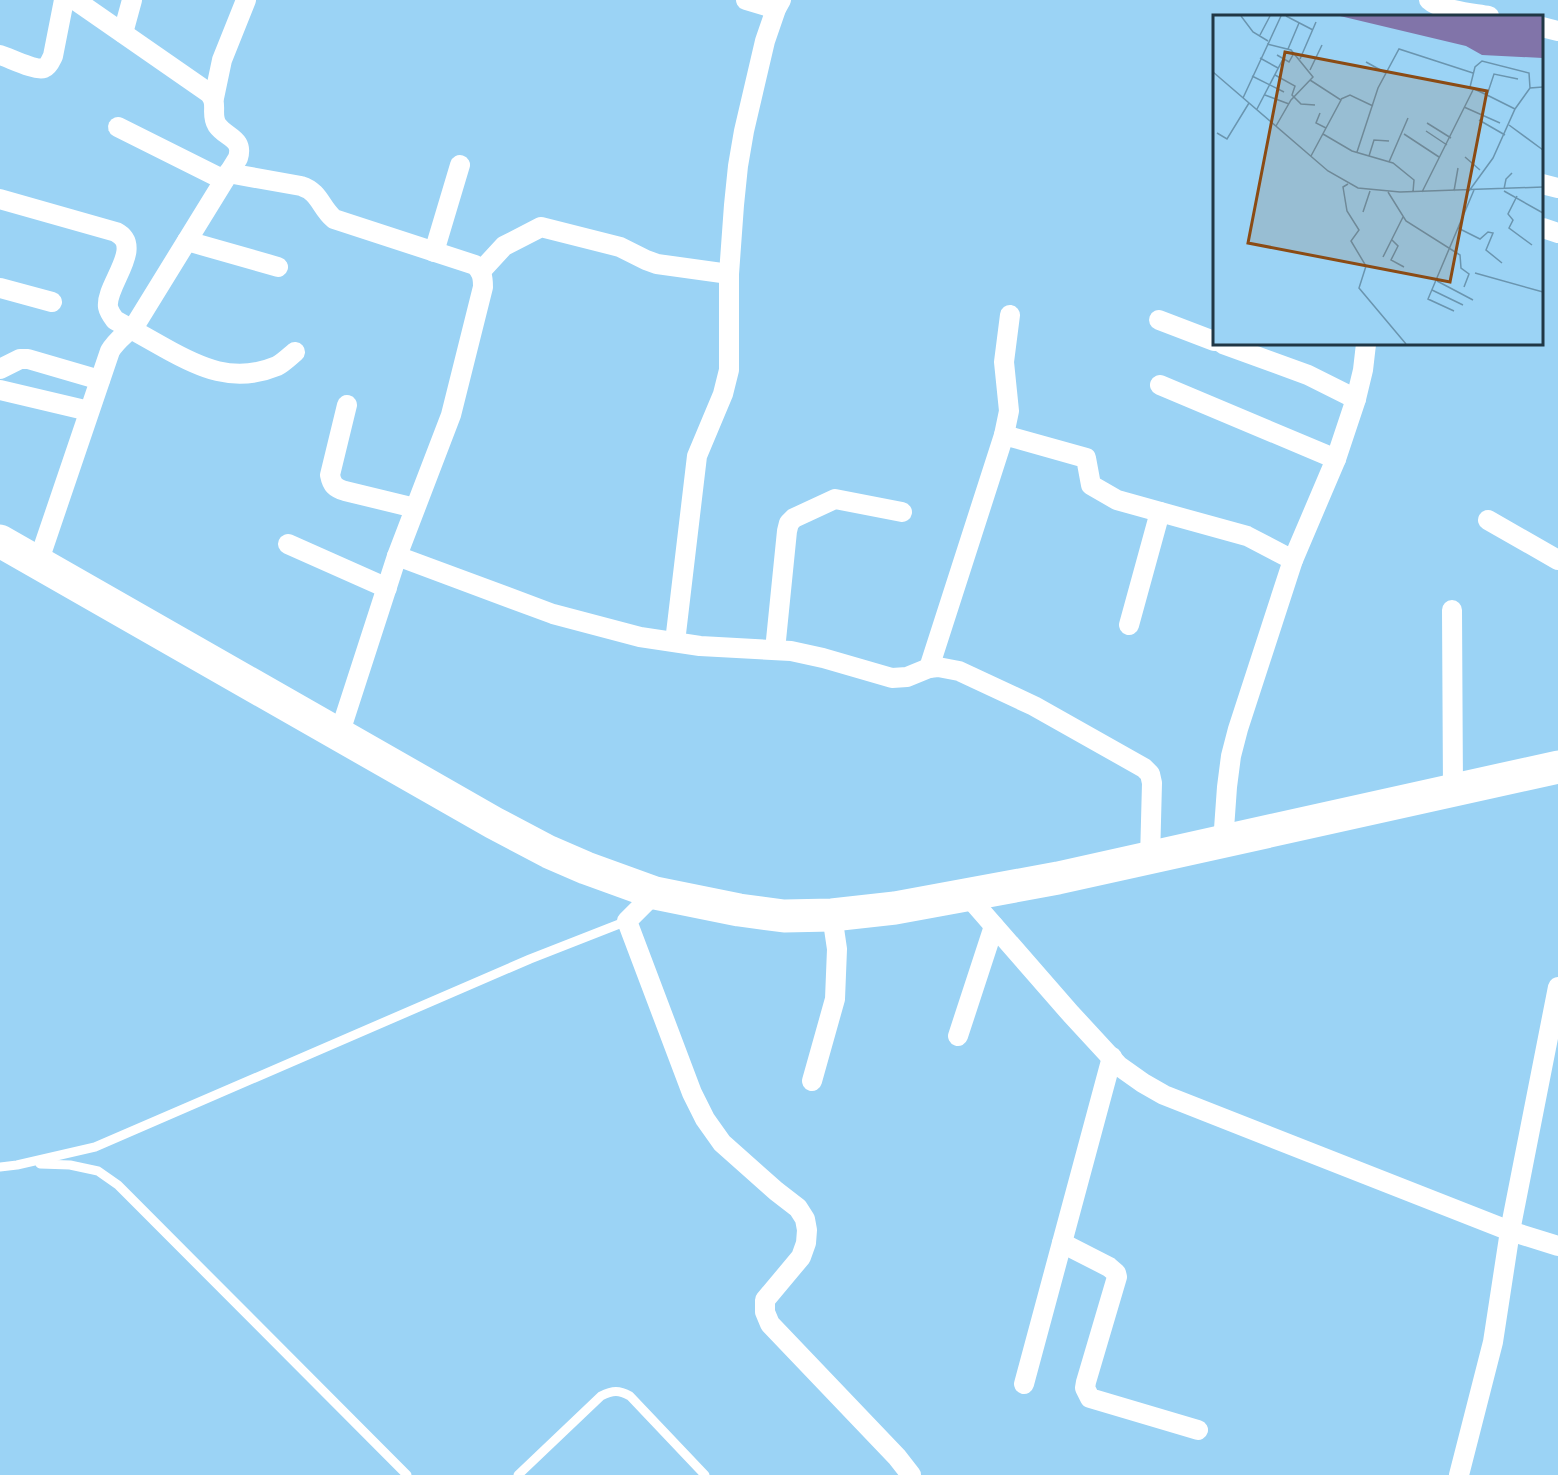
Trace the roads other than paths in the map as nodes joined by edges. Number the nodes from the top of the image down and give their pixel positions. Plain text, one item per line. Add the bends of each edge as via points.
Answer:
1 (64, 0) edge
2 (75, 0) edge
3 (132, 0) edge
4 (246, 0) edge
5 (746, 0) edge
6 (1429, 0) edge
7 (778, 4) edge
8 (1452, 13) edge
9 (1477, 15) edge
10 (1543, 27) edge
11 (1558, 31) edge
12 (123, 33) junction
13 (0, 55) edge
14 (214, 98) junction
15 (118, 127) dead end
16 (460, 165) dead end
17 (226, 177) junction
18 (1543, 184) edge
19 (1558, 188) edge
20 (0, 199) edge
21 (187, 242) junction
22 (434, 252) junction
23 (278, 267) dead end
24 (481, 271) junction
25 (729, 274) junction
26 (0, 288) edge
27 (52, 302) dead end
28 (1010, 315) dead end
29 (1159, 320) dead end
30 (131, 330) junction
31 (1213, 339) edge
32 (1226, 345) edge
33 (1366, 345) edge
34 (295, 352) dead end
35 (0, 369) edge
36 (100, 380) junction
37 (1160, 385) dead end
38 (0, 390) edge
39 (1356, 399) junction
40 (347, 405) dead end
41 (89, 411) junction
42 (1004, 435) junction
43 (1336, 459) junction
44 (415, 508) junction
45 (902, 512) dead end
46 (1160, 512) junction
47 (1488, 520) dead end
48 (0, 541) edge
49 (288, 544) dead end
50 (397, 555) junction
51 (1558, 560) edge
52 (1293, 561) junction
53 (38, 563) junction
54 (387, 588) junction
55 (1452, 610) dead end
56 (1129, 625) dead end
57 (675, 642) junction
58 (776, 650) junction
59 (929, 668) junction
60 (339, 735) junction
61 (1558, 767) edge
62 (1453, 791) junction
63 (1223, 843) junction
64 (1150, 859) junction
65 (655, 893) junction
66 (967, 895) junction
67 (832, 915) junction
68 (627, 921) junction
69 (994, 926) junction
70 (1558, 987) edge
71 (958, 1036) dead end
72 (1112, 1057) junction
73 (1551, 1063) edge
74 (812, 1080) dead end
75 (17, 1165) junction
76 (0, 1167) edge
77 (1510, 1231) junction
78 (1062, 1243) junction
79 (1558, 1246) edge
80 (1024, 1384) dead end
81 (1198, 1430) dead end
82 (407, 1475) edge
83 (518, 1475) edge
84 (705, 1475) edge
85 (910, 1475) edge
86 (1460, 1475) edge

1 - 13 street via 49,64 35,68
2 - 12 street
3 - 12 street
4 - 14 street via 222,60
5 - 7 street
6 - 8 street
7 - 25 street via 744,131
8 - 9 street
10 - 11 street
12 - 14 street
14 - 17 street via 215,121 239,144 240,150
15 - 17 street
16 - 22 street
17 - 21 street
17 - 22 street via 310,189 334,219
18 - 19 street
20 - 30 street via 122,235 127,251 108,306 115,320
21 - 23 street
21 - 30 street
22 - 24 street via 475,265
24 - 25 street via 504,246 541,227 620,247 657,264
24 - 44 street via 483,287 451,415
25 - 57 street via 729,370 697,456
26 - 27 street
28 - 42 street via 1004,362 1009,411
29 - 31 street
30 - 34 street via 189,362 225,373 260,371 279,365
30 - 36 street via 115,342
32 - 39 street via 1308,375
33 - 39 street
35 - 36 street via 28,359
36 - 41 street
37 - 43 street
38 - 41 street
39 - 43 street
40 - 44 street via 330,475 332,483 345,491
41 - 53 street
42 - 46 street via 1086,458 1091,485 1117,500
42 - 59 street
43 - 52 street
44 - 50 street
45 - 58 street via 835,500 789,523
46 - 52 street via 1234,531
46 - 56 street
47 - 51 street
48 - 53 highway
49 - 54 street
50 - 54 street
50 - 57 street via 553,614
52 - 63 street via 1231,756
53 - 60 highway
54 - 60 street
55 - 62 street
57 - 58 street
58 - 59 street via 823,658 892,678
59 - 64 street via 959,670 1023,700 1144,768 1152,783
60 - 65 highway via 549,852
61 - 62 highway
62 - 63 highway
63 - 64 highway
64 - 66 highway
65 - 67 highway via 784,916
65 - 68 street
66 - 67 highway
66 - 69 street
67 - 74 street via 837,949 835,999
68 - 75 lane via 530,959 94,1148
68 - 85 street via 705,1119 722,1143 798,1208 805,1219 806,1243 801,1257 765,1300 770,1324
69 - 71 street
69 - 72 street
70 - 73 street
72 - 77 street via 1119,1066 1164,1095
72 - 78 street
73 - 77 street
75 - 76 lane
75 - 82 lane via 70,1165 98,1171 118,1185
77 - 79 street
77 - 86 street via 1493,1342
78 - 80 street
78 - 81 street via 1109,1267 1117,1277 1086,1382 1087,1394
83 - 84 lane via 610,1391 630,1396

